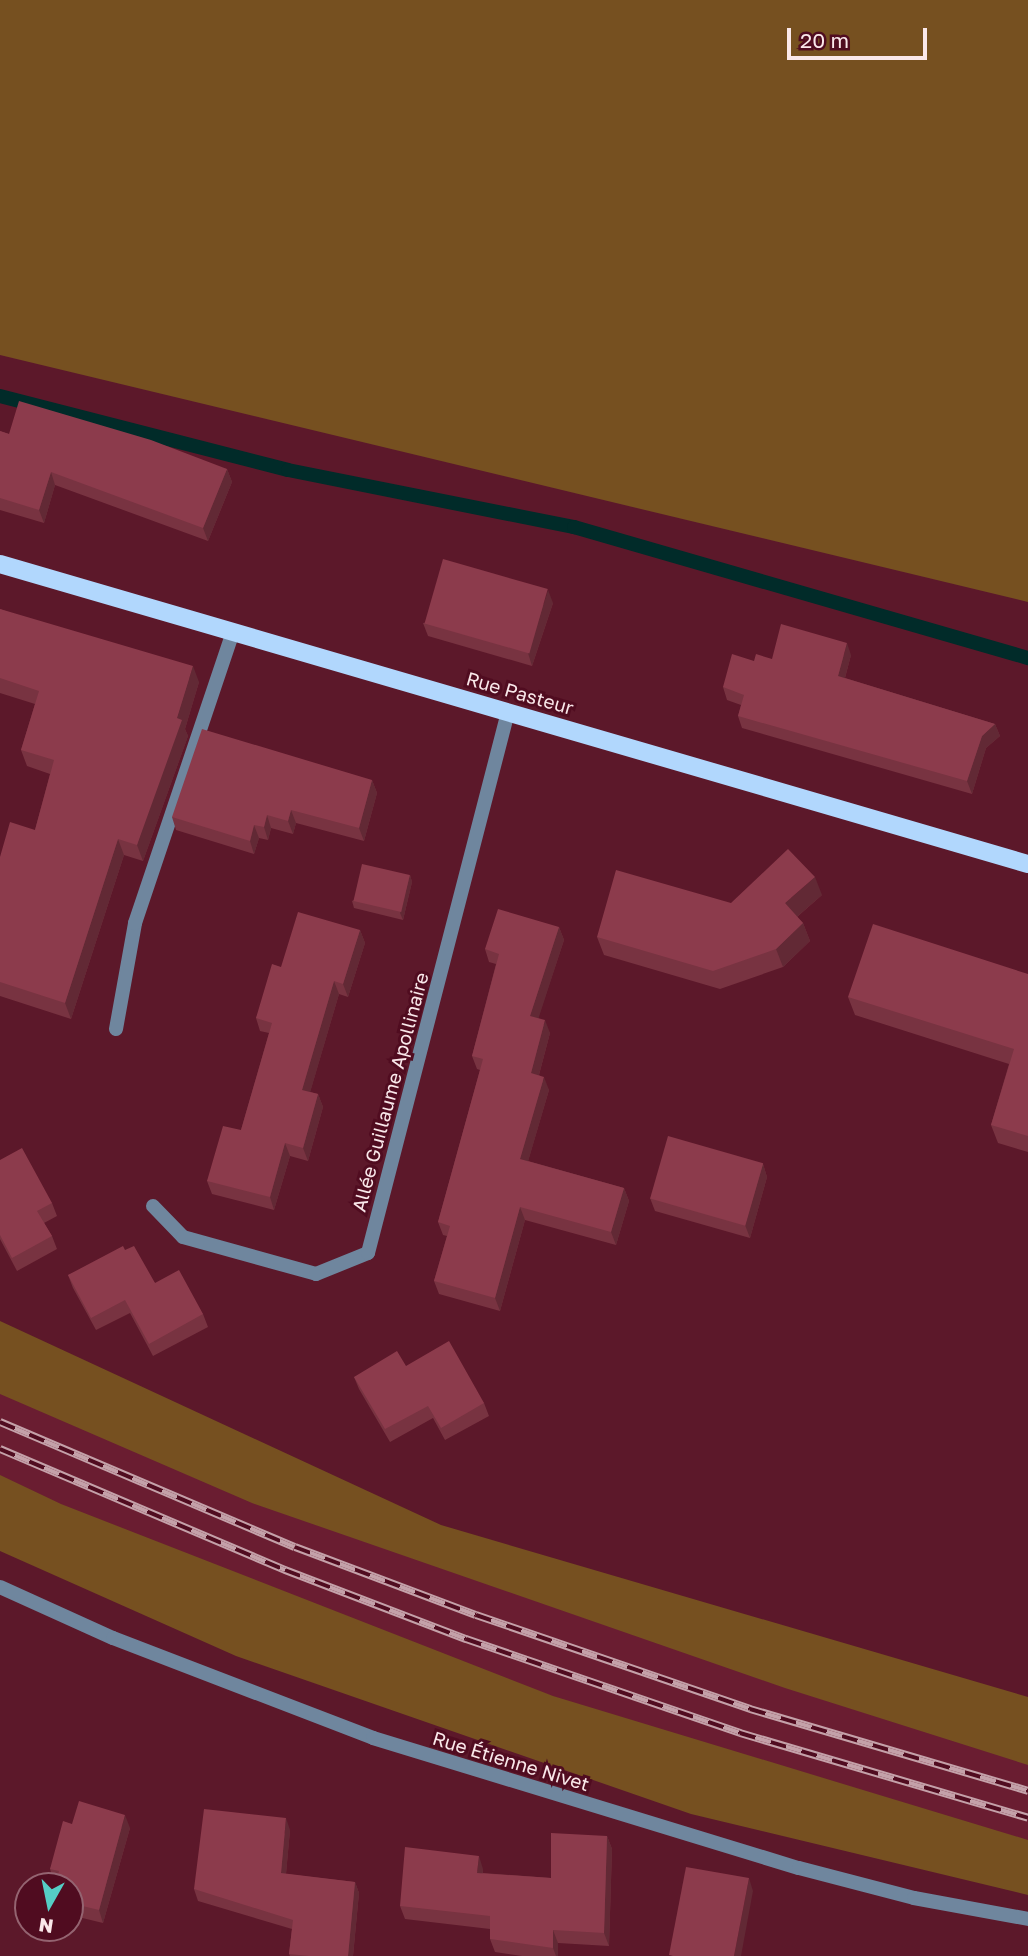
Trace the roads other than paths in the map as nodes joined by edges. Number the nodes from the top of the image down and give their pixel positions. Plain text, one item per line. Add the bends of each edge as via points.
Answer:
1 (0, 564) edge
2 (233, 632) junction
3 (508, 712) junction
4 (1028, 864) edge
5 (116, 1029) dead end
6 (153, 1206) dead end
7 (0, 1587) edge
8 (1028, 1919) edge

1 - 2 main road, Rue Pasteur
2 - 3 main road, Rue Pasteur
2 - 5 street via 135,923
3 - 4 main road, Rue Pasteur
3 - 6 street, Allée Guillaume Apollinaire via 368,1253 316,1274 183,1237
7 - 8 street, Rue Étienne Nivet via 113,1638 373,1738 799,1868 914,1898

